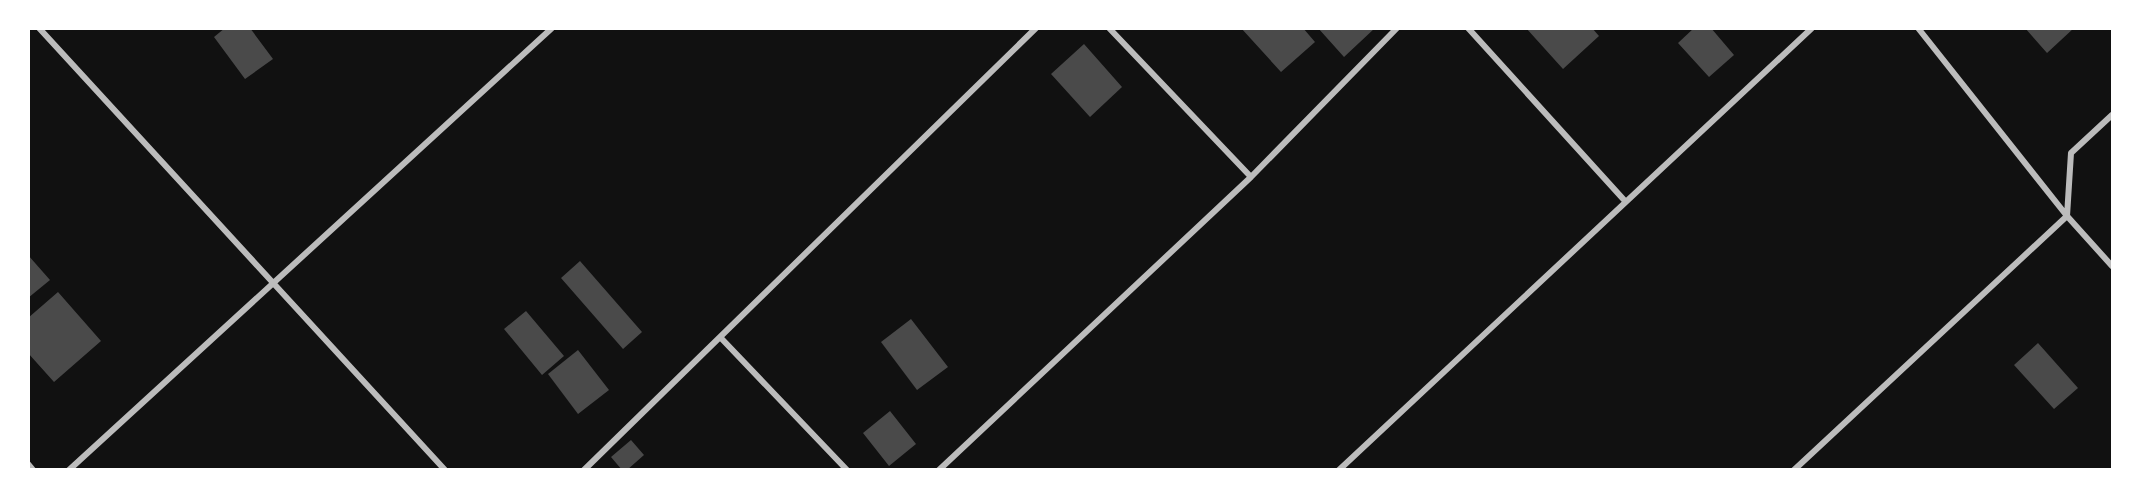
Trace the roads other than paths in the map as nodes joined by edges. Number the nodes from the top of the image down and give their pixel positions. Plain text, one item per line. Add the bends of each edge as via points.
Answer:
1 (39, 28) edge
2 (552, 28) edge
3 (1036, 28) edge
4 (1109, 28) edge
5 (1397, 28) edge
6 (1468, 28) edge
7 (1812, 28) edge
8 (1918, 28) edge
9 (2112, 115) edge
10 (1251, 177) junction
11 (1625, 201) junction
12 (2067, 216) junction
13 (2112, 266) edge
14 (274, 283) junction
15 (720, 337) junction
16 (28, 464) edge
17 (33, 470) edge
18 (69, 470) edge
19 (445, 470) edge
20 (585, 470) edge
21 (847, 470) edge
22 (939, 470) edge
23 (1339, 470) edge
24 (1794, 470) edge

1 - 14 street
2 - 14 street
3 - 15 street
4 - 10 street
5 - 10 street
6 - 11 street
7 - 11 street
8 - 12 street
9 - 12 street via 2071,153
10 - 22 street
11 - 23 street
12 - 13 street
12 - 24 street
14 - 18 street
14 - 19 street
15 - 20 street
15 - 21 street
16 - 17 street

